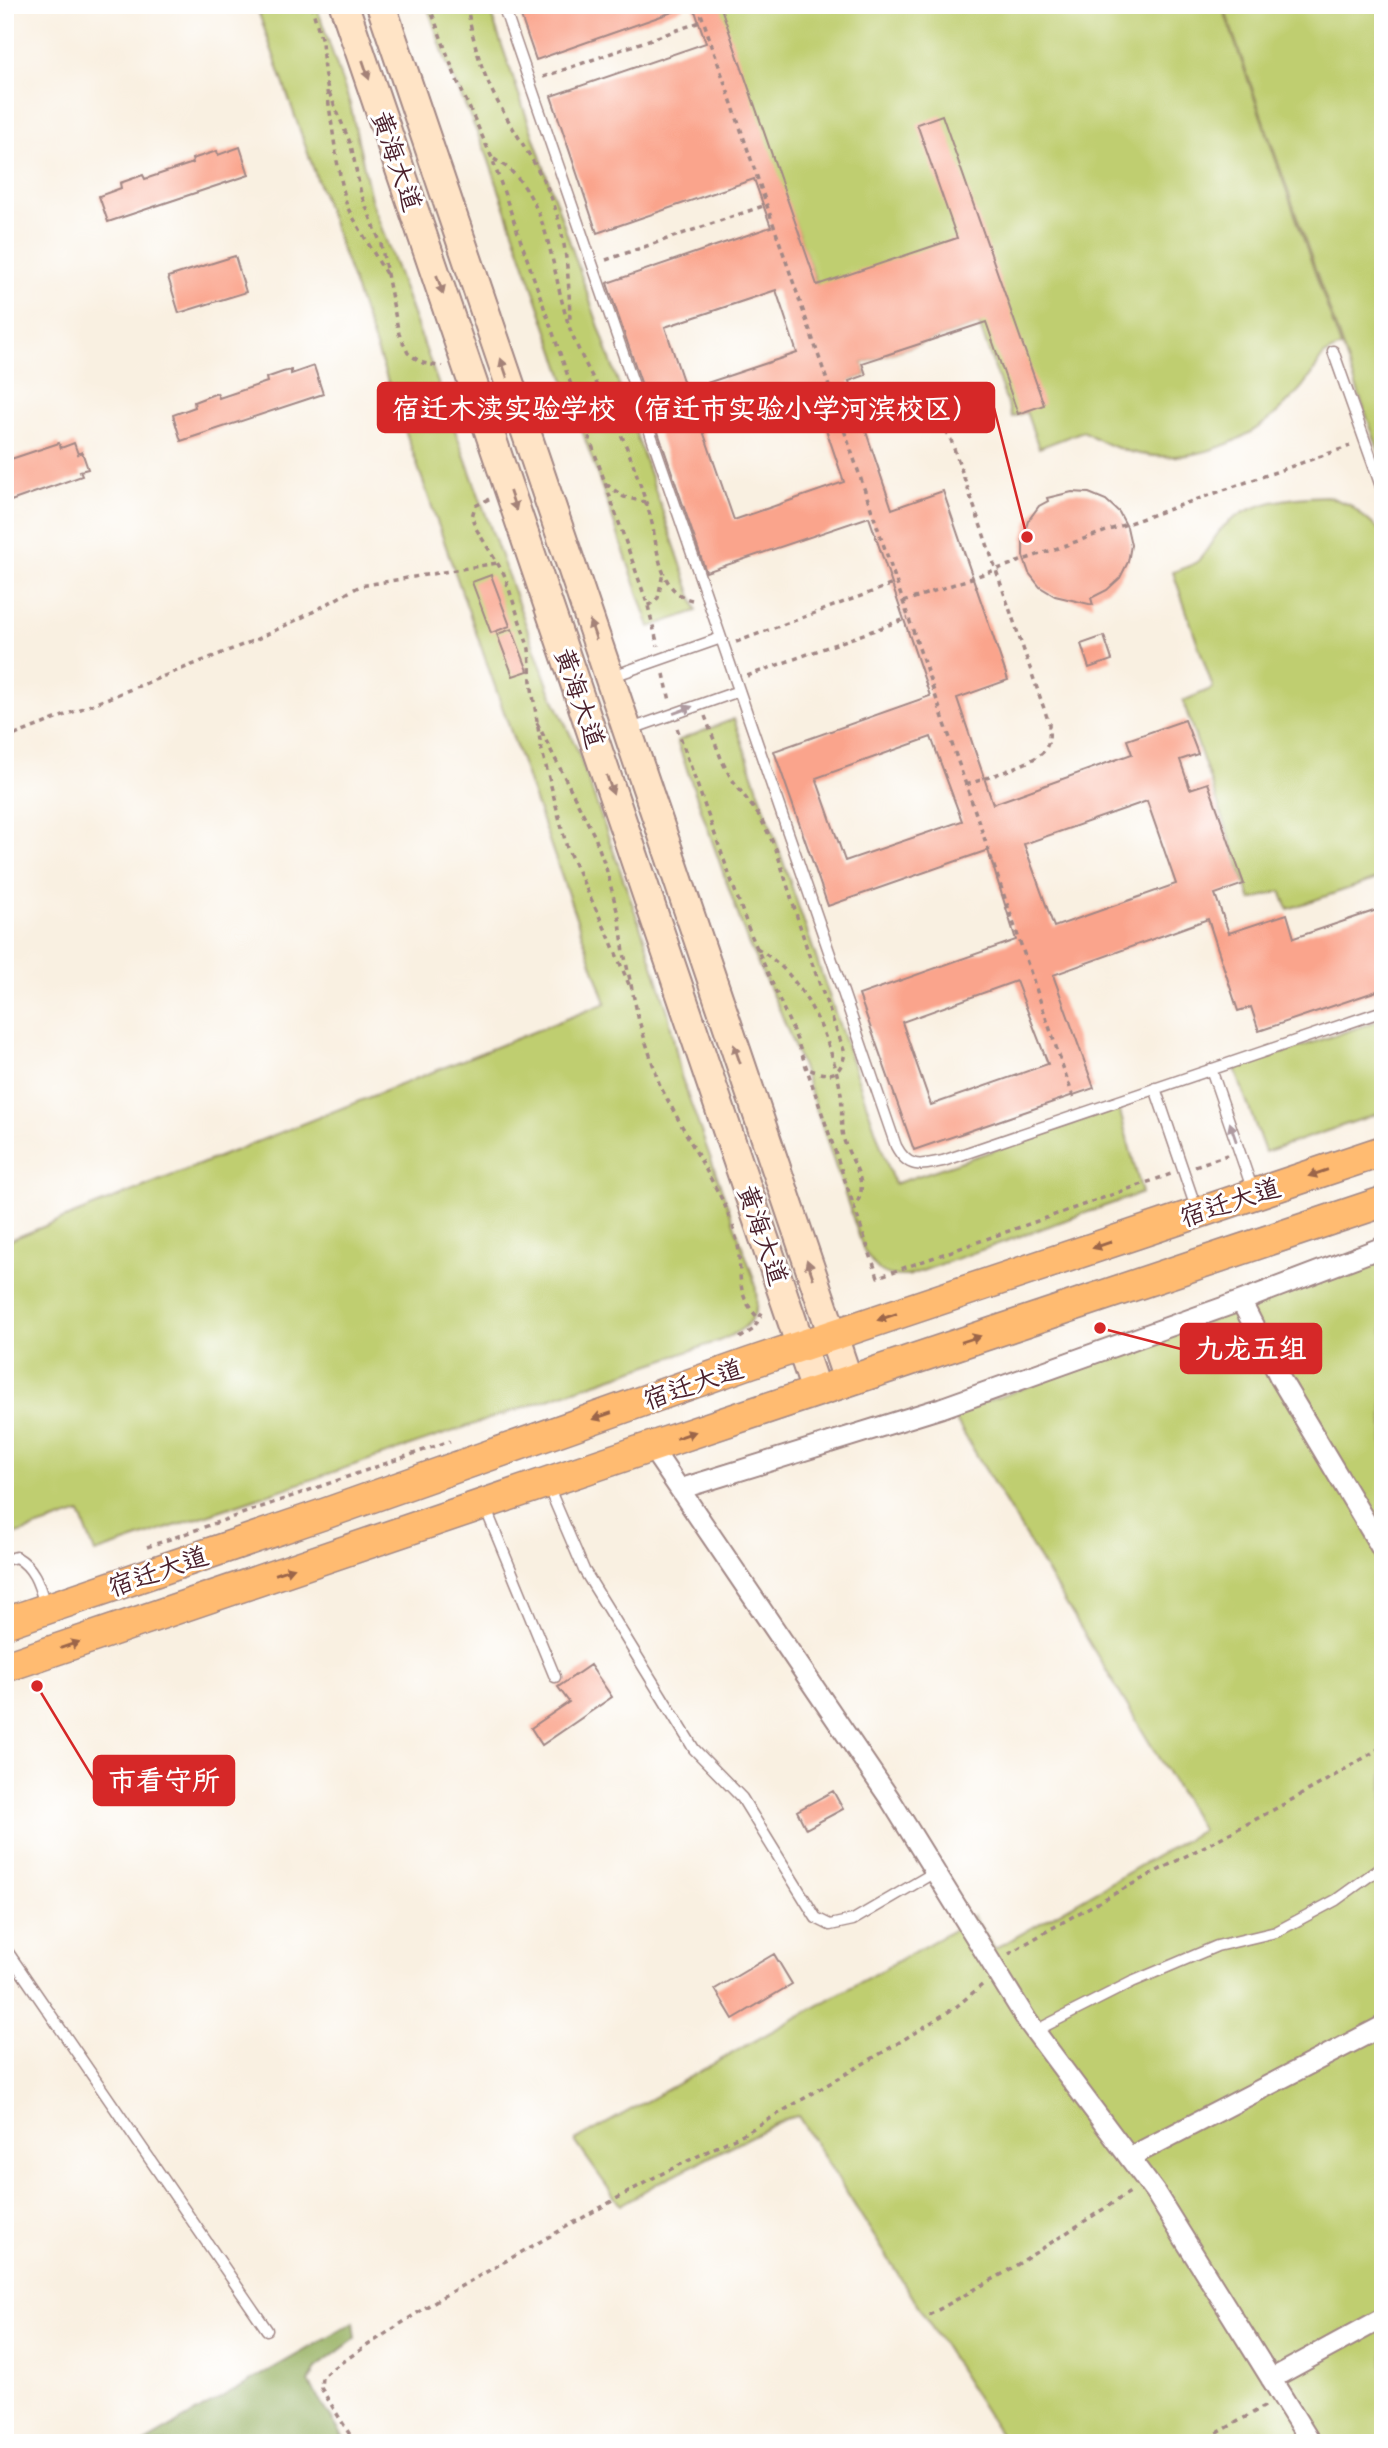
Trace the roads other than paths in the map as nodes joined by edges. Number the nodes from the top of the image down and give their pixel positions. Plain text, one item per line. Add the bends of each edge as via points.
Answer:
1 (381, 5) edge
2 (503, 5) edge
3 (350, 7) edge
4 (1333, 351) dead end
5 (1383, 492) edge
6 (722, 642) junction
7 (609, 677) junction
8 (739, 691) junction
9 (627, 730) junction
10 (1383, 1010) edge
11 (1212, 1069) junction
12 (1155, 1088) junction
13 (1383, 1151) edge
14 (1254, 1194) junction
15 (1383, 1202) edge
16 (1198, 1213) junction
17 (1383, 1247) edge
18 (1241, 1301) junction
19 (833, 1335) junction
20 (801, 1346) junction
21 (848, 1380) junction
22 (816, 1391) junction
23 (650, 1447) junction
24 (547, 1482) junction
25 (680, 1489) junction
26 (483, 1503) junction
27 (1383, 1551) edge
28 (5, 1560) edge
29 (46, 1609) junction
30 (5, 1623) edge
31 (5, 1667) edge
32 (555, 1677) dead end
33 (1383, 1866) edge
34 (935, 1872) junction
35 (5, 1948) edge
36 (1383, 2026) edge
37 (1035, 2031) junction
38 (1130, 2157) junction
39 (1383, 2318) edge
40 (267, 2330) dead end
41 (1271, 2379) junction
42 (1311, 2443) edge

7 -> 1 main road, 黄海大道
2 - 6 lane
3 -> 20 main road, 黄海大道
4 - 5 lane
6 - 7 lane
6 - 8 lane
7 - 9 main road, 黄海大道
9 -> 8 lane
8 - 12 lane via 902,1158 913,1164 943,1161
19 -> 9 main road, 黄海大道
10 - 11 lane
11 - 12 lane
14 -> 11 lane
12 - 16 lane
13 -> 14 main road, 宿迁大道
14 - 16 main road, 宿迁大道
21 -> 15 main road, 宿迁大道
16 -> 19 main road, 宿迁大道
17 - 18 street
18 - 25 street via 942,1408
18 - 27 street via 1280,1378
19 - 20 main road, 宿迁大道
19 - 21 main road, 黄海大道
20 - 22 main road, 黄海大道
20 -> 29 main road, 宿迁大道
21 - 22 main road, 宿迁大道
23 -> 22 main road, 宿迁大道
23 - 24 main road, 宿迁大道
23 - 25 street
24 - 26 main road, 宿迁大道
24 - 34 lane via 584,1570 694,1749 742,1798 816,1918 830,1926 853,1920
25 - 34 street
31 -> 26 main road, 宿迁大道
26 - 32 lane
28 - 29 lane via 16,1557 25,1562 36,1577
29 - 30 main road, 宿迁大道
33 - 37 lane via 1336,1900 1276,1932 1217,1946
34 - 37 street
35 - 40 lane
36 - 38 street
37 - 38 street
38 - 41 street
39 - 41 street
41 - 42 street

